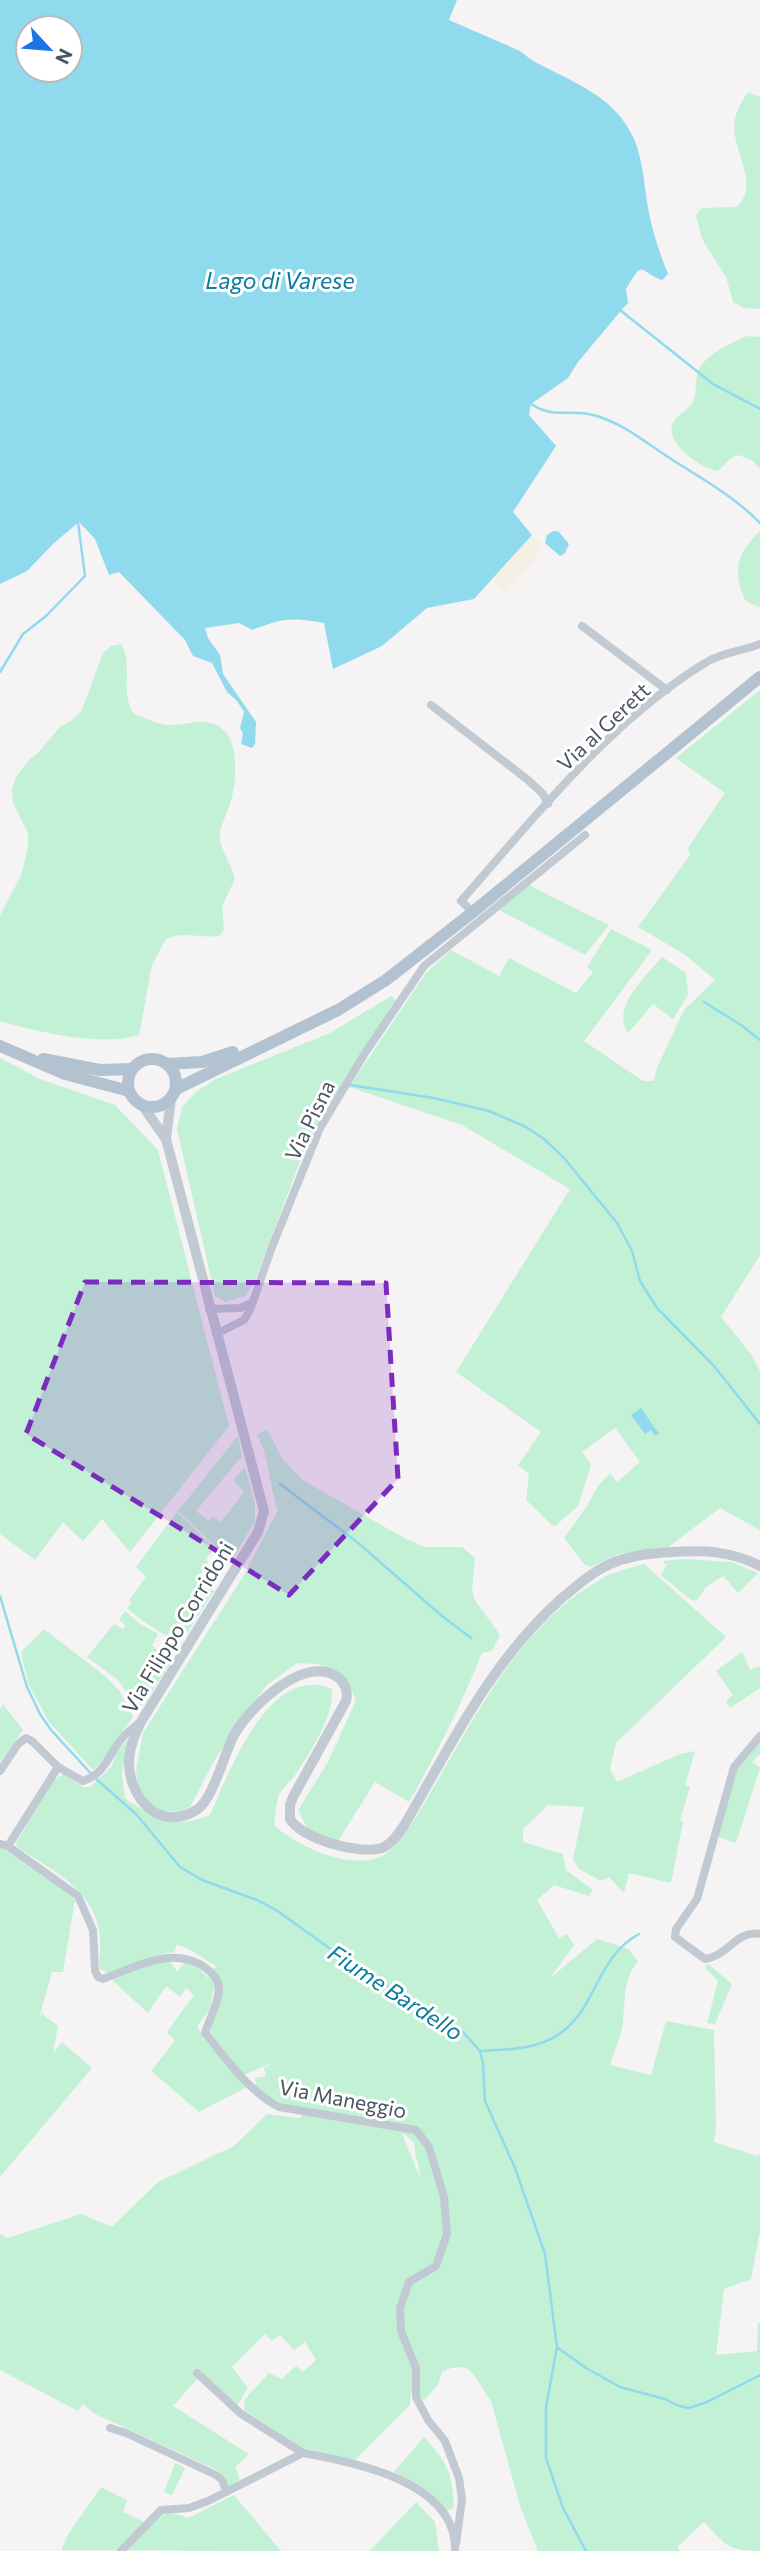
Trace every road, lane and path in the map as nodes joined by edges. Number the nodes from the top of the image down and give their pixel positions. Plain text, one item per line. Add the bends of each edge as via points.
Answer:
1 (582, 626) dead end
2 (760, 644) edge
3 (760, 677) edge
4 (667, 690) junction
5 (431, 705) dead end
6 (548, 804) junction
7 (585, 835) dead end
8 (473, 912) junction
9 (280, 1037) junction
10 (0, 1046) edge
11 (19, 1055) junction
12 (167, 1064) junction
13 (132, 1069) junction
14 (129, 1091) junction
15 (173, 1093) junction
16 (142, 1105) junction
17 (166, 1139) junction
18 (252, 1303) junction
19 (209, 1309) junction
20 (216, 1334) junction
21 (760, 1566) edge
22 (142, 1720) junction
23 (760, 1736) edge
24 (58, 1767) junction
25 (0, 1771) edge
26 (4, 1845) edge
27 (760, 1934) edge
28 (197, 2374) dead end
29 (110, 2428) dead end
30 (303, 2453) junction
31 (226, 2491) junction
32 (456, 2548) edge
33 (121, 2551) edge

1 - 4 street, Via al Gerett
2 - 4 street via 707,661
3 - 8 main road
4 - 6 street, Via al Gerett via 622,727
5 - 6 street, Via al Gerett via 528,780
6 - 8 street, Via al Gerett via 461,901
7 - 18 street, Via Pisna via 424,966 320,1128
8 - 9 main road via 386,980 338,1010
9 - 12 main road via 202,1062
9 - 15 main road
10 - 11 main road
11 - 13 main road via 100,1070
11 - 14 main road via 65,1074
12 - 13 main road via 155,1058 142,1060
12 - 15 main road via 175,1075
13 - 14 main road
14 - 16 main road
15 - 16 main road via 158,1106
15 - 17 street, Via Filippo Corridoni
16 - 17 street, Via Filippo Corridoni
17 - 19 street, Via Filippo Corridoni
18 - 19 street
18 - 20 street, Via Pisna via 244,1320
19 - 20 street, Via Filippo Corridoni
20 - 22 street, Via Filippo Corridoni via 262,1499 262,1522
21 - 22 street, Via Filippo Corridoni via 718,1552 645,1554 616,1561 587,1576 512,1649 386,1846 361,1851 301,1830 290,1819 293,1797 346,1701 344,1683 334,1675 305,1673 259,1704 234,1735 202,1805 180,1816 155,1814 134,1786 129,1759
22 - 24 street via 90,1779 83,1781
23 - 27 street via 734,1767 697,1899 675,1937 705,1959 722,1953 746,1934
24 - 25 street via 26,1738
24 - 26 street, Via Maneggio
26 - 32 street, Via Maneggio via 78,1896 93,1930 98,1977 163,1957 189,1960 212,1973 219,1991 205,2033 267,2101 279,2107 416,2130 429,2147 444,2197 447,2234 436,2266 409,2282 400,2308 401,2331 416,2368 416,2397 445,2441 459,2478 462,2499
28 - 30 street via 240,2413
29 - 31 street via 216,2475
30 - 31 street
30 - 32 street via 381,2471 414,2487 438,2506 453,2531
31 - 33 street via 189,2508 161,2510

